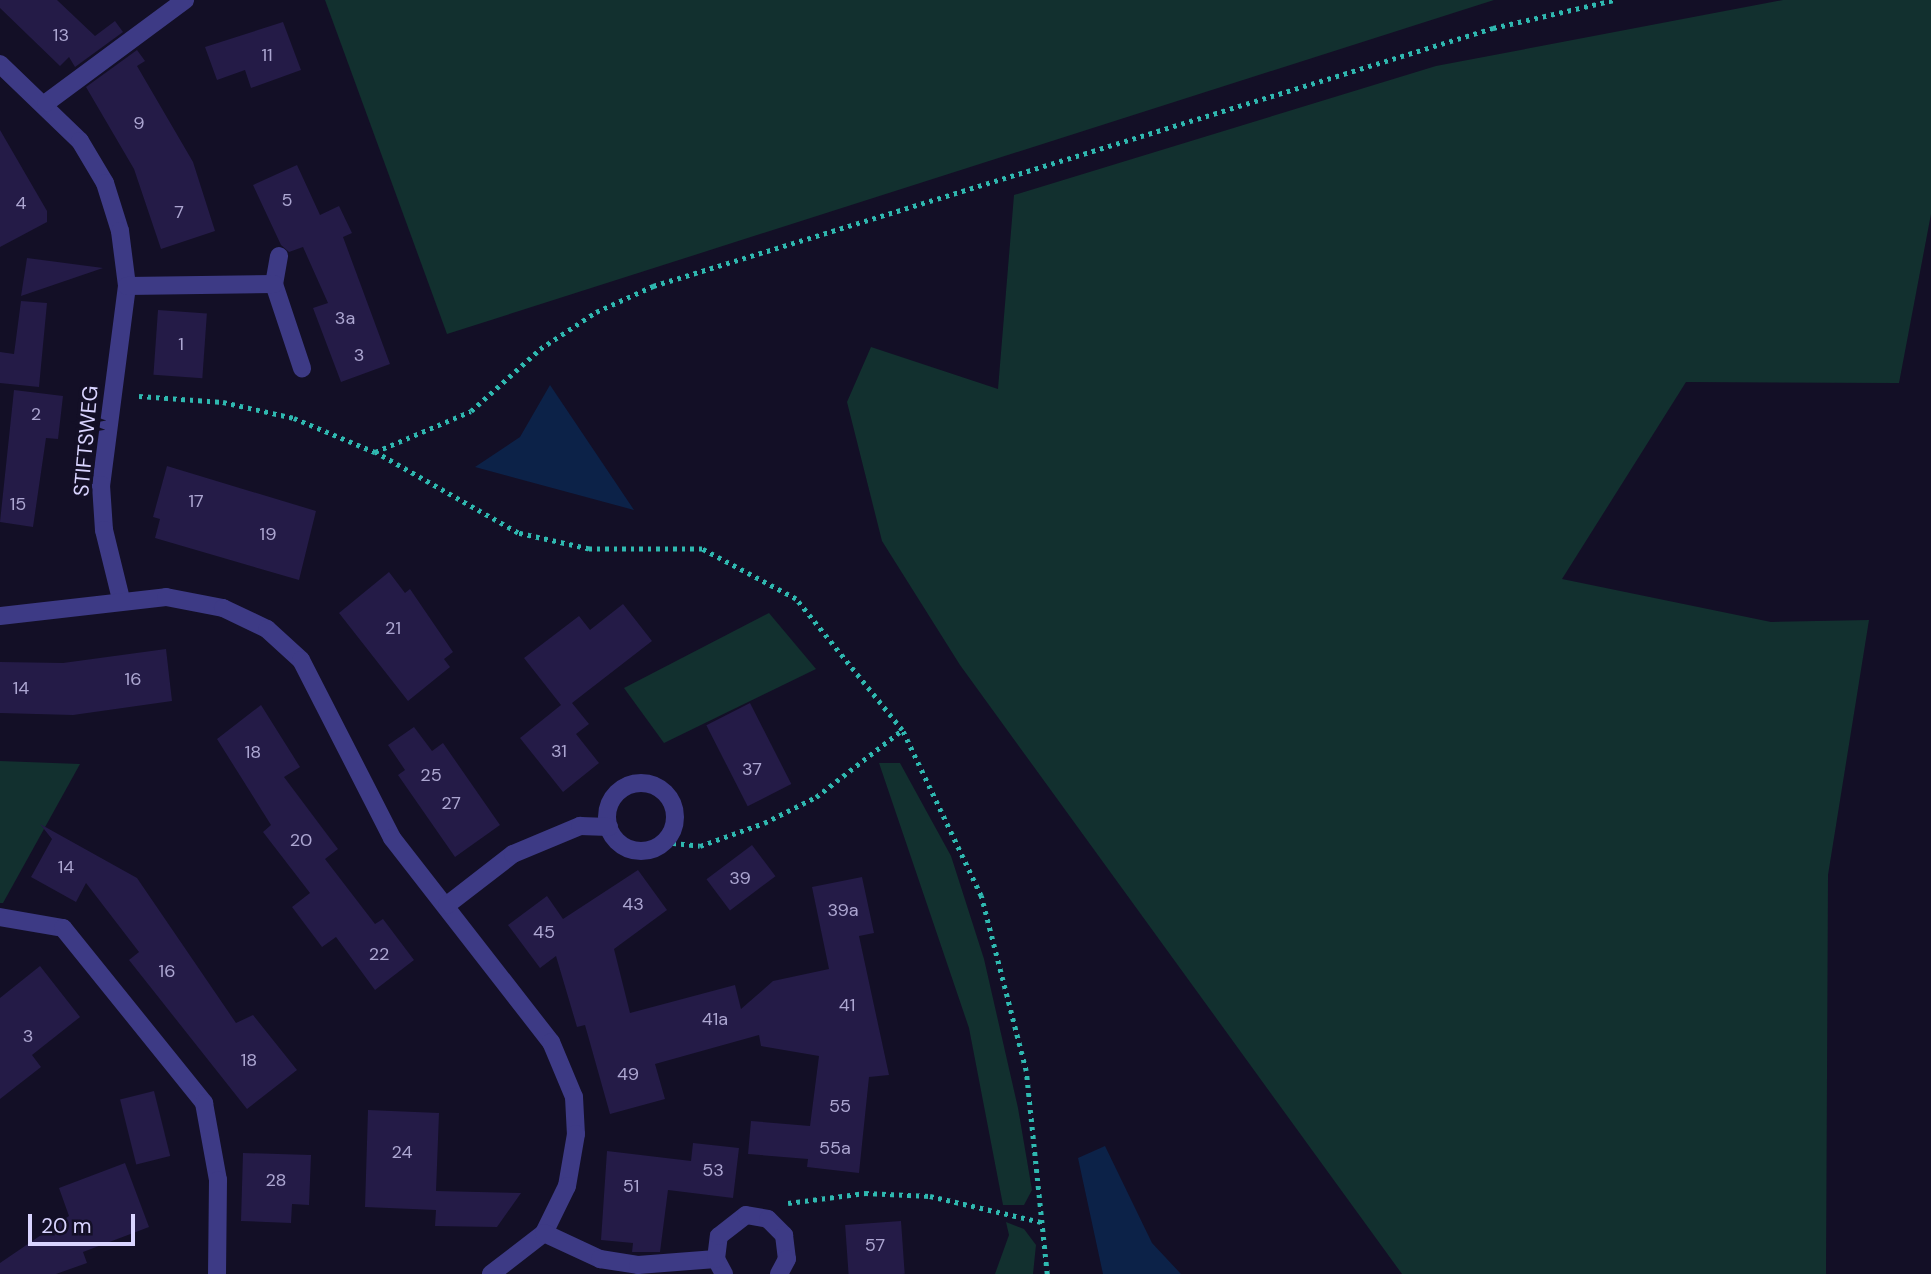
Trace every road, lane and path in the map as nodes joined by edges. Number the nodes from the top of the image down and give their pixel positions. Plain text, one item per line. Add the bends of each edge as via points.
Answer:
1 (185, 0) edge
2 (1614, 0) edge
3 (0, 64) edge
4 (46, 103) junction
5 (279, 256) dead end
6 (274, 284) junction
7 (127, 286) junction
8 (302, 368) dead end
9 (113, 395) junction
10 (375, 452) junction
11 (121, 599) junction
12 (0, 616) edge
13 (902, 730) junction
14 (609, 827) junction
15 (664, 842) junction
16 (447, 905) junction
17 (0, 917) edge
18 (757, 1216) junction
19 (1045, 1223) junction
20 (544, 1233) junction
21 (720, 1266) edge
22 (217, 1274) edge
23 (491, 1274) edge
24 (779, 1274) edge
25 (1047, 1274) edge

1 - 4 street
2 - 10 path via 1480,32 653,286 597,312 540,349 471,411
3 - 4 street, STIFTSWEG
4 - 7 street, STIFTSWEG via 105,183 120,231
5 - 6 street
6 - 7 street
6 - 8 street
7 - 9 street, STIFTSWEG
9 - 10 path via 223,402 294,418
9 - 11 street, STIFTSWEG via 101,485 104,530
10 - 13 path via 518,533 589,549 702,549 738,564 796,599
11 - 12 street
11 - 16 street via 166,597 223,608 267,628 301,660 392,838
13 - 15 path via 816,797 764,823 700,846
13 - 19 path via 981,896 1026,1071
14 - 15 street via 633,849
14 - 15 street via 614,796 632,783 655,785 675,811
14 - 16 street via 580,826 513,854
16 - 20 street via 551,1042 574,1097 567,1186
17 - 22 street via 64,928 204,1103 215,1145
18 - 19 path via 806,1199 865,1193 930,1196
18 - 21 street via 726,1226
18 - 24 street via 784,1235 787,1259
19 - 25 path
20 - 21 street via 600,1259 638,1265
20 - 23 street

